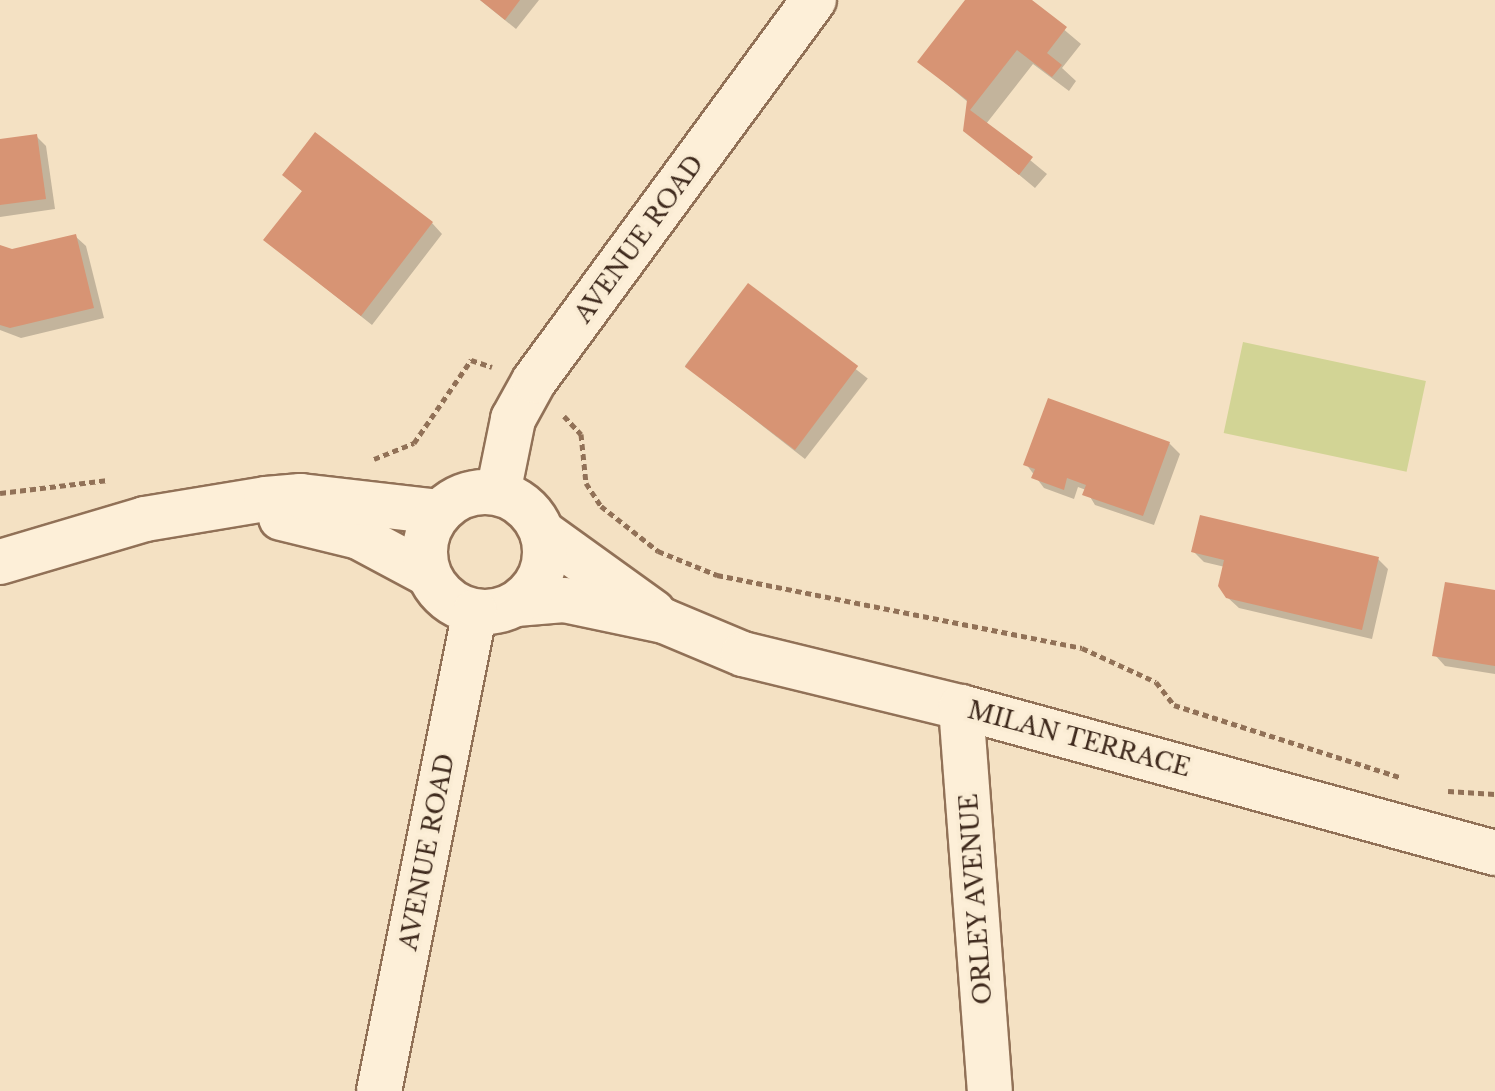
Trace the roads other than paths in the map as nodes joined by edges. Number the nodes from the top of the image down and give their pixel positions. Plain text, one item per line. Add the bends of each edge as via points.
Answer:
1 (814, 0) edge
2 (498, 493) junction
3 (216, 507) junction
4 (440, 512) junction
5 (542, 532) junction
6 (0, 562) edge
7 (428, 574) junction
8 (496, 608) junction
9 (664, 621) junction
10 (961, 707) junction
11 (1495, 853) edge
12 (379, 1091) edge
13 (990, 1091) edge

1 - 2 street, AVENUE ROAD via 534,381 513,419
2 - 4 street via 467,495
2 - 5 street via 517,501
3 - 4 street via 301,496
3 - 6 street via 145,519
3 - 7 street via 359,537
4 - 7 street via 427,541
5 - 8 street via 542,572 532,591
5 - 9 street, MILAN TERRACE
7 - 8 street via 455,606
8 - 9 street, MILAN TERRACE via 564,600
8 - 12 street, AVENUE ROAD
9 - 10 street, MILAN TERRACE via 743,654
10 - 11 street, MILAN TERRACE
10 - 13 street, ORLEY AVENUE

